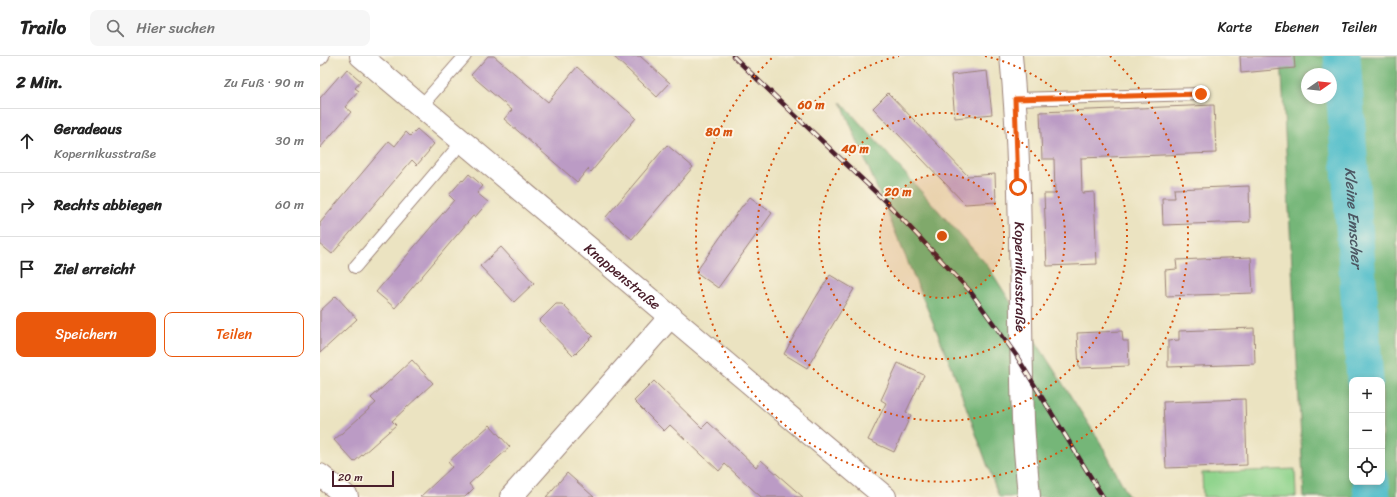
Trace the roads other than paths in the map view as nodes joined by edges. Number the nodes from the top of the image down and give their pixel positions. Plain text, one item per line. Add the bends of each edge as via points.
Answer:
1 (323, 56) edge
2 (361, 56) edge
3 (465, 56) edge
4 (1011, 56) edge
5 (320, 59) edge
6 (1201, 94) dead end
7 (1015, 99) junction
8 (421, 106) junction
9 (463, 141) junction
10 (356, 267) dead end
11 (671, 316) junction
12 (320, 475) edge
13 (347, 497) edge
14 (511, 497) edge
15 (885, 497) edge
16 (1029, 497) edge

1 - 5 lane
2 - 8 street, Knappenstraße
3 - 8 lane
4 - 7 street, Kopernikusstraße
6 - 7 lane
7 - 16 street, Kopernikusstraße via 1023,420
8 - 9 street, Knappenstraße
9 - 10 lane
9 - 11 street, Knappenstraße
11 - 14 street
11 - 15 street, Knappenstraße
12 - 13 street

